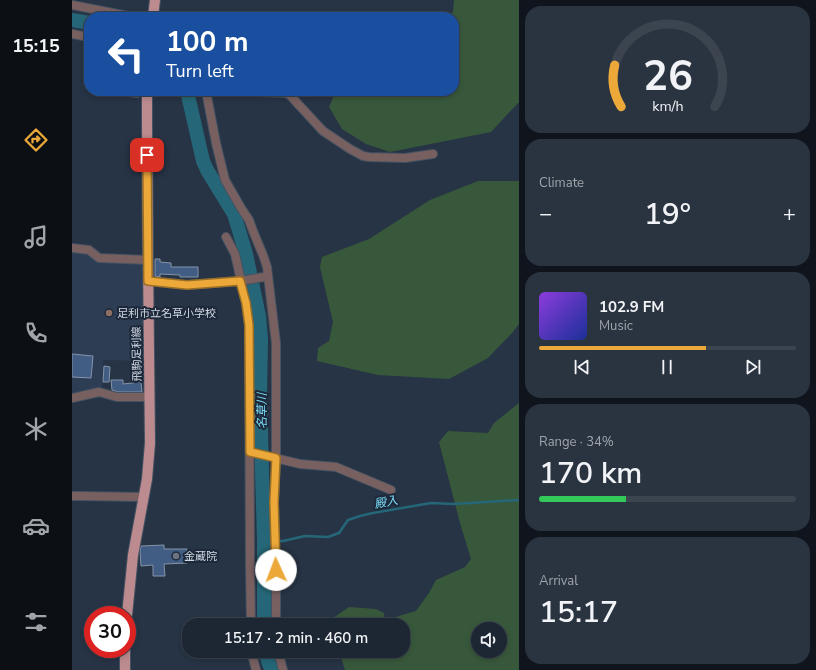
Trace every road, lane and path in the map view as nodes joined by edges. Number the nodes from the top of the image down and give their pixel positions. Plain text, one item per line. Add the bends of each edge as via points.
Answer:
1 (155, 0) edge
2 (72, 5) edge
3 (108, 12) edge
4 (154, 12) edge
5 (72, 34) edge
6 (84, 36) edge
7 (147, 96) edge
8 (207, 96) edge
9 (291, 96) edge
10 (433, 154) dead end
11 (226, 237) dead end
12 (72, 248) edge
13 (148, 260) junction
14 (266, 277) junction
15 (242, 280) junction
16 (148, 281) junction
17 (150, 397) junction
18 (72, 398) edge
19 (253, 453) junction
20 (273, 458) junction
21 (391, 490) dead end
22 (72, 496) edge
23 (144, 497) junction
24 (128, 606) edge
25 (251, 618) edge
26 (276, 618) edge
27 (125, 658) edge
28 (253, 658) edge
29 (280, 658) edge
30 (125, 670) edge
31 (256, 670) edge
32 (283, 670) edge

1 - 4 main road
2 - 3 street
5 - 6 street
7 - 13 main road, 飛駒足利線
8 - 14 street via 225,180 249,220 267,267
9 - 10 street via 323,131 363,156 405,158
11 - 15 street via 235,254
12 - 13 street via 89,250 99,258
13 - 16 main road, 飛駒足利線
14 - 15 street
14 - 20 street via 276,343
15 - 16 street via 187,285
15 - 19 street via 249,325
16 - 17 main road, 飛駒足利線
17 - 18 street via 117,398 98,392
17 - 23 main road, 飛駒足利線 via 150,451
19 - 20 street
19 - 25 street
20 - 21 street via 300,464 336,467
20 - 26 street
22 - 23 street
23 - 24 main road, 飛駒足利線 via 132,563
27 - 30 main road
28 - 31 street
29 - 32 street

